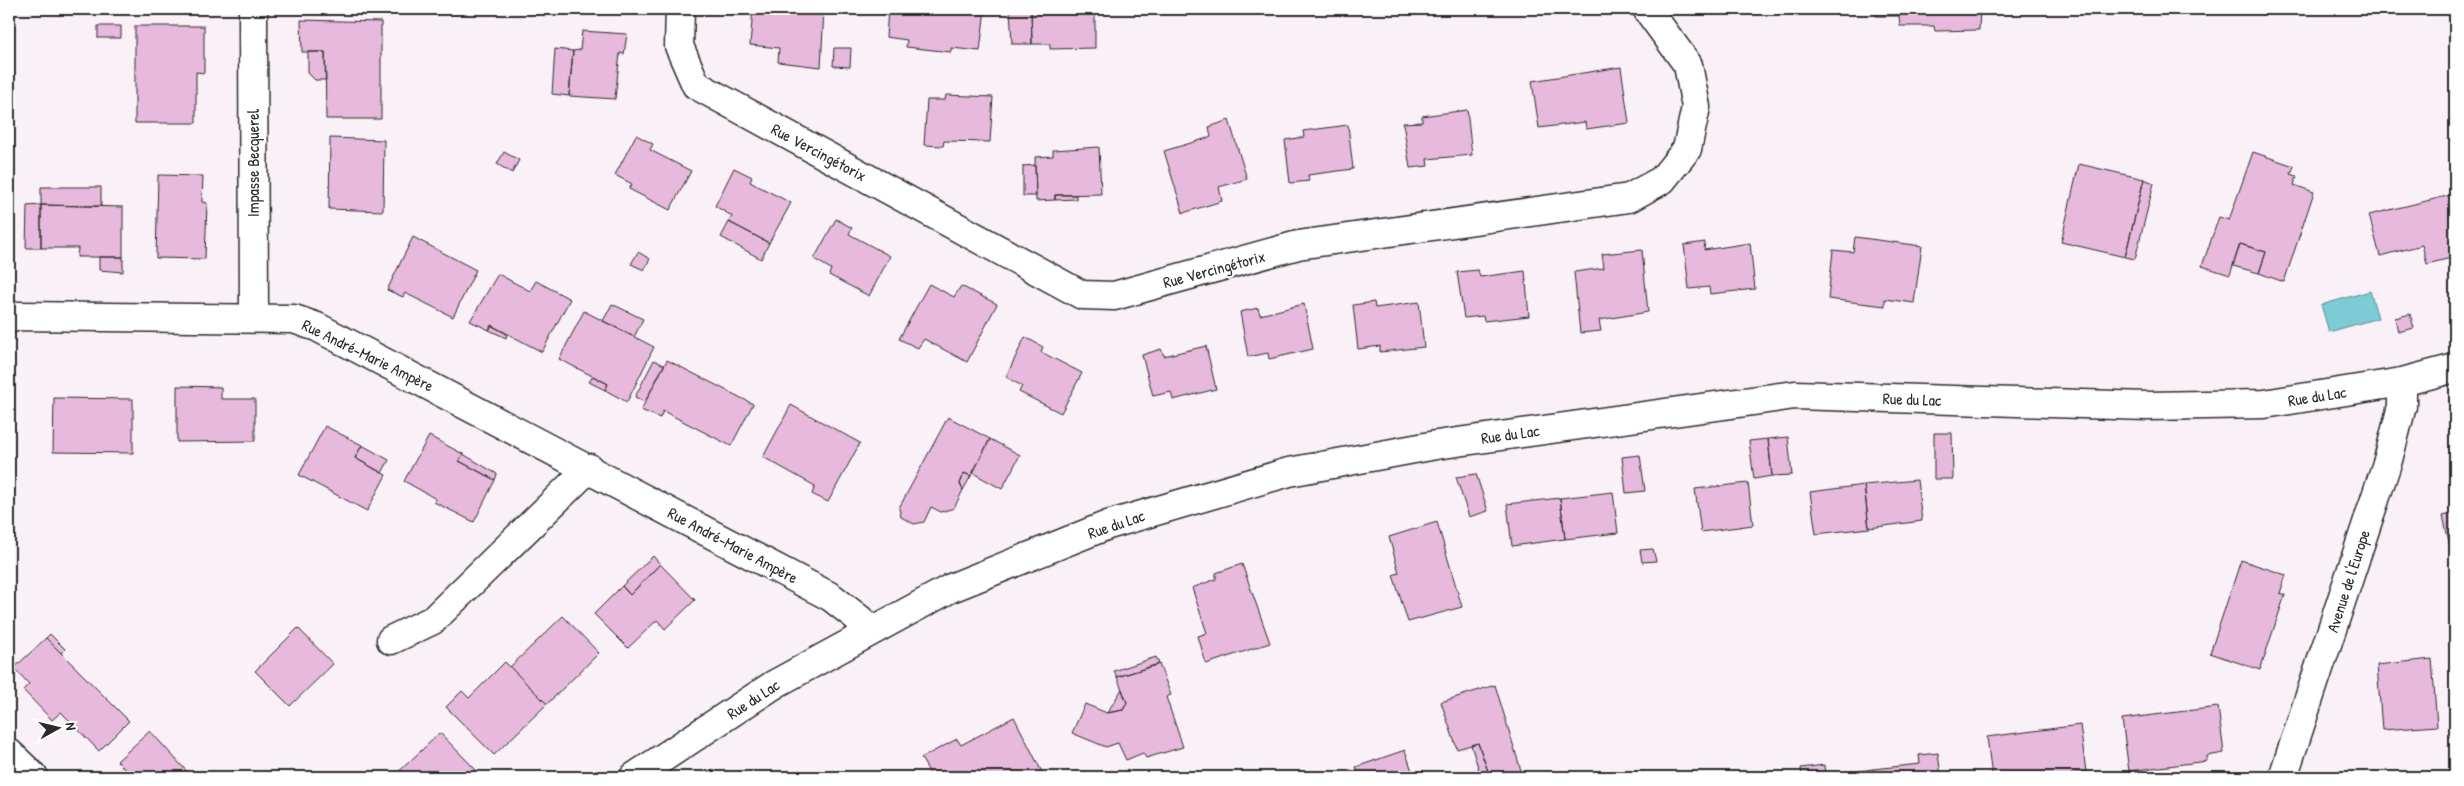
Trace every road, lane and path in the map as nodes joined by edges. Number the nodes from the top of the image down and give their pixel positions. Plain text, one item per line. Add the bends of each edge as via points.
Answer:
1 (253, 9) edge
2 (680, 9) edge
3 (1647, 9) edge
4 (254, 318) junction
5 (9, 319) edge
6 (2455, 368) edge
7 (2402, 382) junction
8 (589, 468) junction
9 (872, 629) junction
10 (391, 640) dead end
11 (9, 753) edge
12 (34, 777) edge
13 (634, 777) edge
14 (2283, 777) edge

1 - 4 street, Impasse Becquerel
2 - 3 street, Rue Vercingétorix via 679,46 696,85 1082,294 1114,296 1298,245 1629,198 1637,194 1662,180 1687,149 1696,107 1688,65
4 - 5 street, Rue André-Marie Ampère via 18,316
4 - 8 street, Rue André-Marie Ampère via 294,319 317,327
6 - 7 street, Rue du Lac
7 - 9 street, Rue du Lac via 2264,404 2147,406 1795,395 1436,445 1289,472 1108,525 951,588
7 - 14 street, Avenue de l'Europe via 2402,406 2388,460
8 - 9 street, Rue André-Marie Ampère via 831,597
8 - 10 street via 432,620
9 - 13 street, Rue du Lac via 774,684
11 - 12 street

